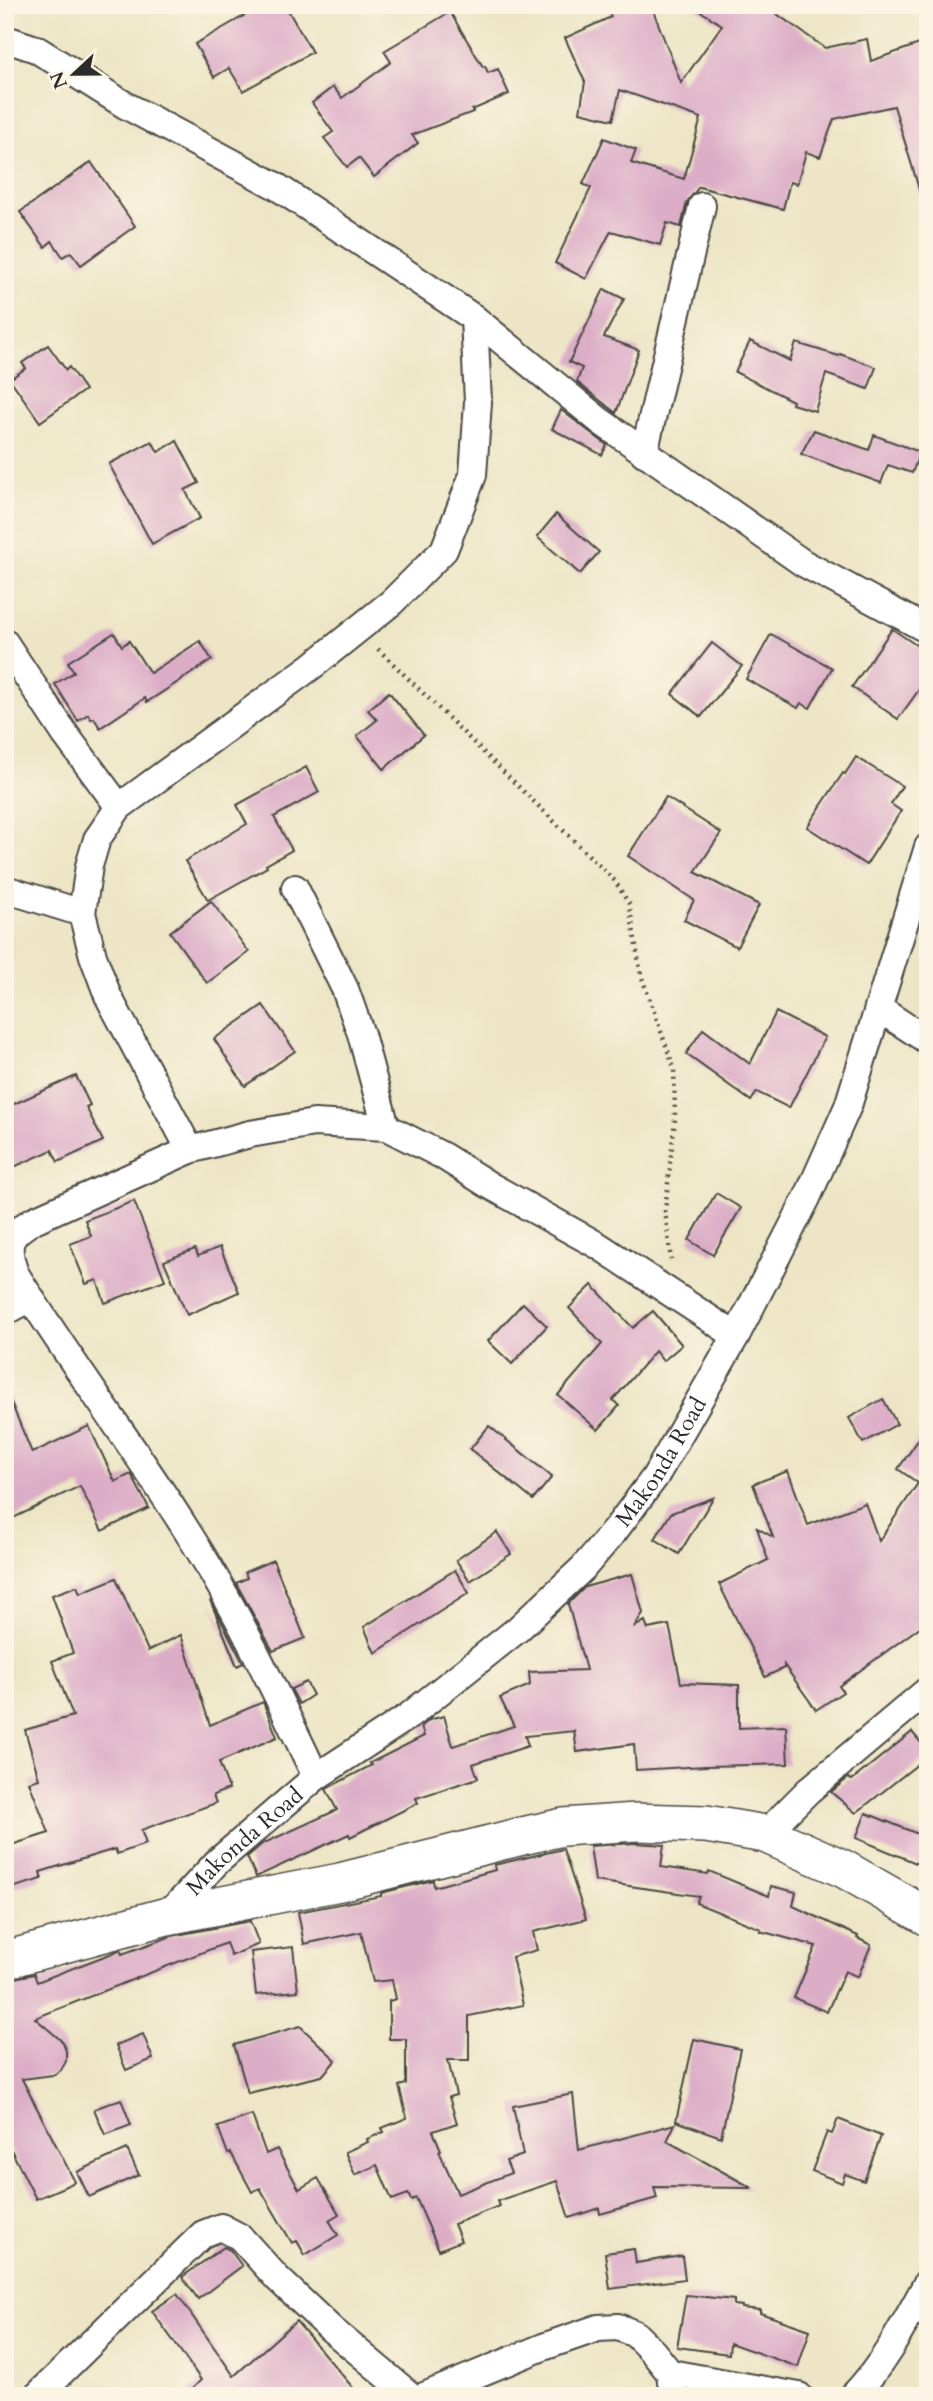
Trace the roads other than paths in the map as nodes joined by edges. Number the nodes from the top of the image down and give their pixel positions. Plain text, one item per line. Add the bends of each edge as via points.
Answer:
1 (5, 42) edge
2 (702, 206) dead end
3 (474, 318) junction
4 (644, 453) junction
5 (928, 631) edge
6 (5, 643) edge
7 (119, 807) junction
8 (925, 865) edge
9 (295, 888) dead end
10 (5, 889) edge
11 (82, 913) junction
12 (878, 1007) junction
13 (928, 1041) edge
14 (386, 1127) junction
15 (190, 1150) junction
16 (31, 1298) junction
17 (5, 1312) edge
18 (736, 1336) junction
19 (928, 1690) edge
20 (316, 1777) junction
21 (765, 1834) junction
22 (167, 1916) junction
23 (928, 1917) edge
24 (5, 1960) edge
25 (928, 2281) edge
26 (672, 2384) edge
27 (408, 2394) edge
28 (37, 2396) edge
29 (799, 2396) edge
30 (853, 2396) edge

1 - 3 street via 36,49 125,104 276,186
2 - 4 street
3 - 4 street
3 - 7 street via 478,402 473,475 444,550 358,630
4 - 5 street via 803,563
6 - 7 street
7 - 11 street via 97,839
8 - 12 street, Makonda Road
9 - 14 street via 345,989
10 - 11 street
11 - 15 street via 108,996
12 - 13 street
12 - 18 street, Makonda Road via 848,1106
14 - 15 street via 314,1123
14 - 18 street via 599,1246
15 - 16 street via 16,1231 9,1245 10,1259
16 - 17 street
16 - 20 street via 188,1532 270,1679
18 - 20 street, Makonda Road via 655,1477 583,1567 518,1629 429,1700
19 - 21 street via 808,1791
20 - 22 street, Makonda Road via 217,1862
21 - 22 street via 706,1824 563,1827 340,1882
21 - 23 street via 844,1869
22 - 24 street
25 - 30 street via 898,2336
26 - 27 street via 635,2334 618,2327 598,2328
26 - 29 street
27 - 28 street via 331,2329 240,2237 221,2227 203,2234

